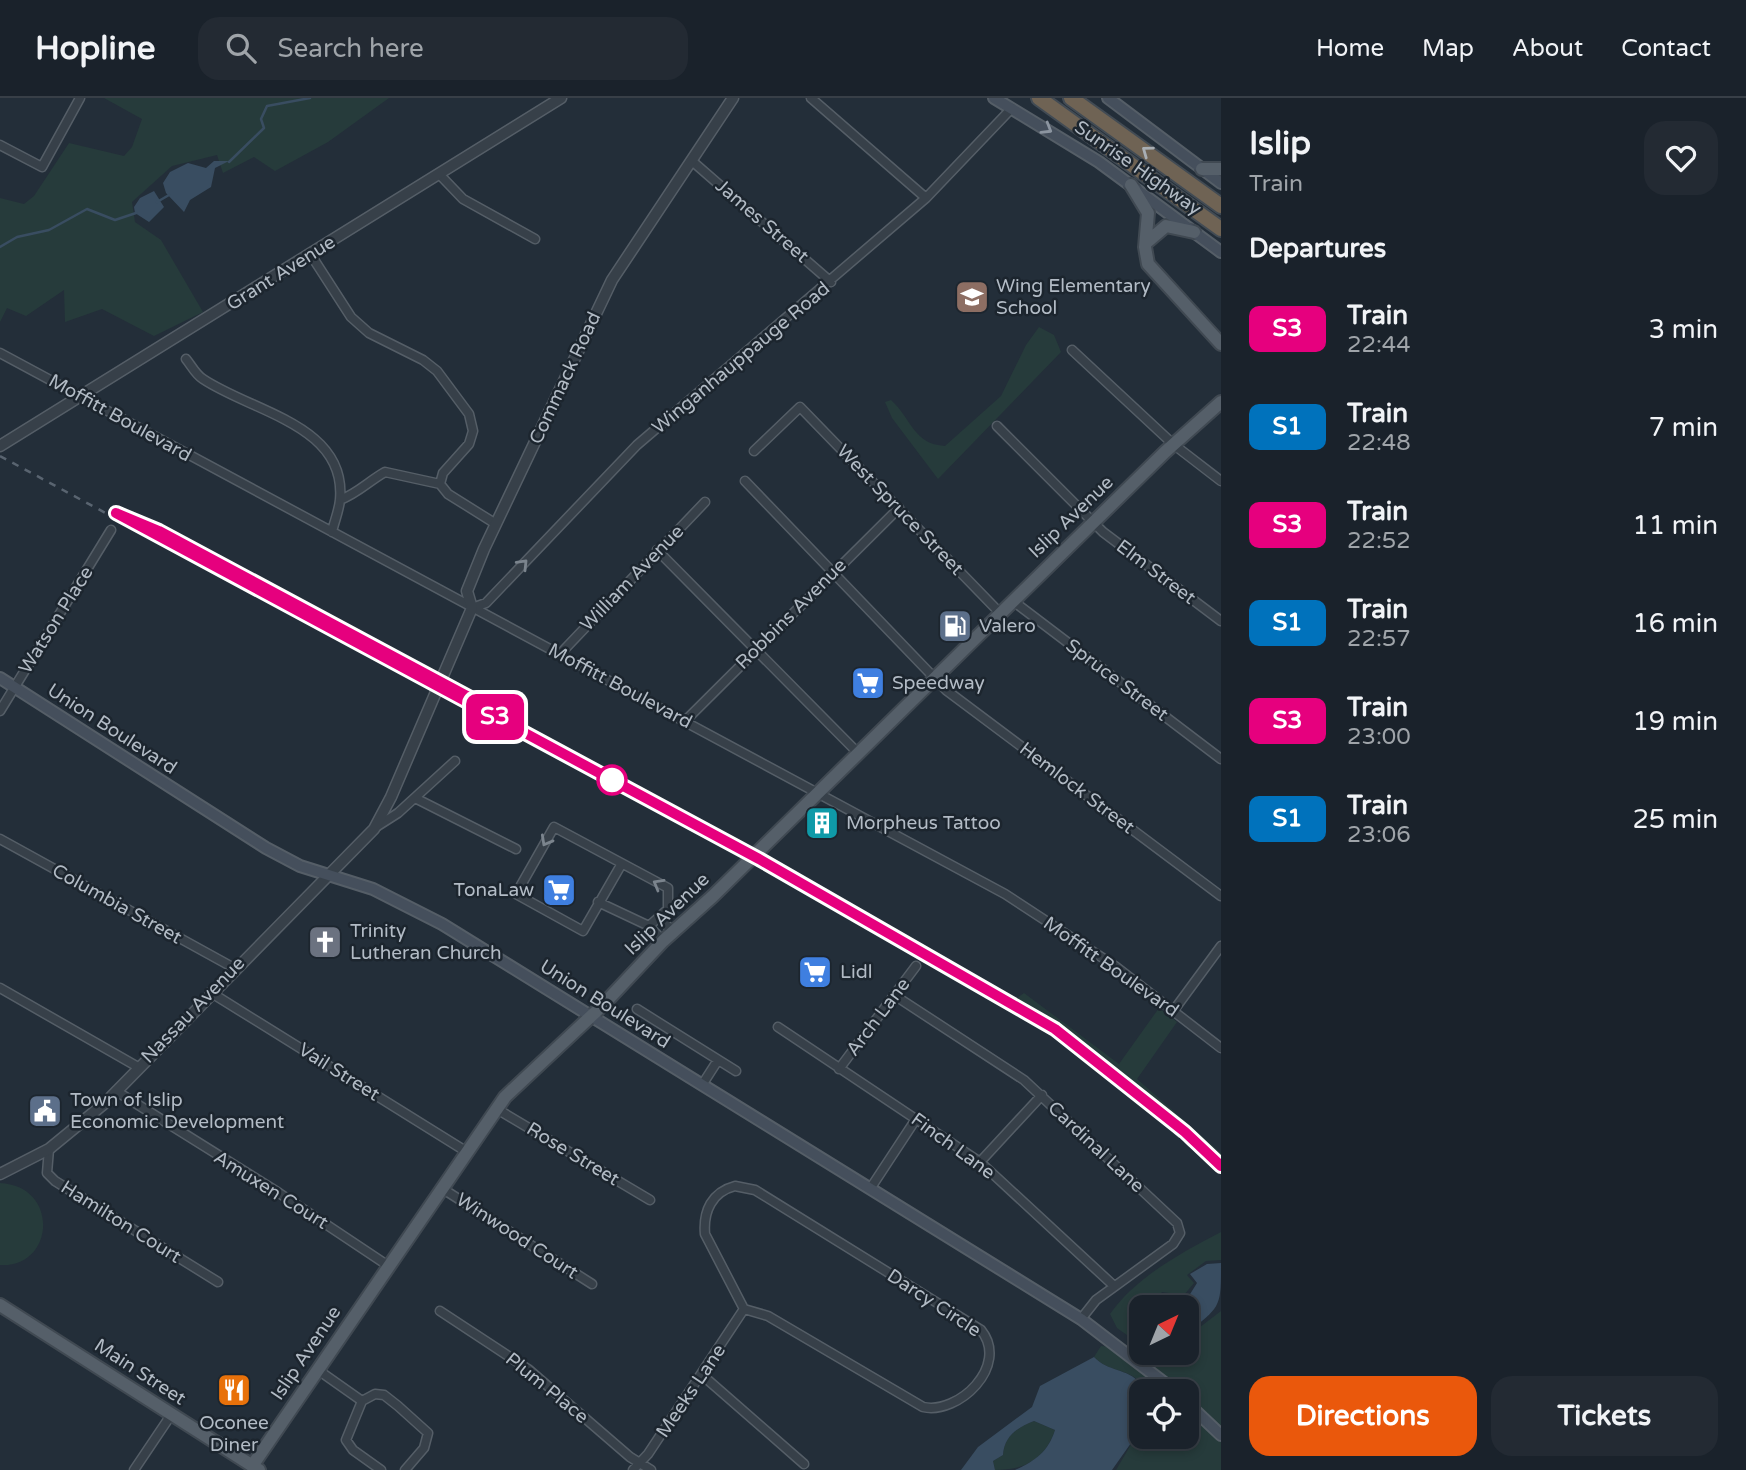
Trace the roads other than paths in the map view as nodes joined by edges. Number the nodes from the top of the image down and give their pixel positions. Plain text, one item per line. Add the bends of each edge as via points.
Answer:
1 (80, 98) edge
2 (561, 98) edge
3 (733, 98) edge
4 (811, 98) edge
5 (994, 98) edge
6 (1039, 98) edge
7 (1071, 98) edge
8 (1108, 98) edge
9 (1013, 108) junction
10 (0, 145) edge
11 (692, 161) junction
12 (1202, 169) junction
13 (1221, 169) edge
14 (439, 174) junction
15 (1221, 183) edge
16 (1131, 184) junction
17 (926, 198) junction
18 (1221, 206) edge
19 (1221, 229) edge
20 (1194, 232) junction
21 (535, 239) dead end
22 (1145, 243) junction
23 (1221, 252) edge
24 (311, 255) junction
25 (831, 282) junction
26 (1219, 339) edge
27 (1072, 350) dead end
28 (0, 353) edge
29 (186, 359) dead end
30 (1221, 391) edge
31 (82, 397) junction
32 (1221, 402) edge
33 (997, 426) dead end
34 (1174, 444) junction
35 (0, 446) edge
36 (754, 451) dead end
37 (745, 481) dead end
38 (1221, 481) edge
39 (440, 484) junction
40 (340, 500) junction
41 (705, 502) dead end
42 (899, 508) junction
43 (1093, 522) junction
44 (496, 524) junction
45 (111, 530) dead end
46 (332, 532) junction
47 (657, 550) junction
48 (833, 572) junction
49 (1013, 601) junction
50 (472, 608) junction
51 (1000, 613) junction
52 (1221, 621) edge
53 (755, 649) junction
54 (560, 654) junction
55 (441, 675) joint
56 (935, 677) junction
57 (0, 678) edge
58 (14, 687) junction
59 (0, 711) edge
60 (685, 721) junction
61 (858, 753) junction
62 (1221, 759) edge
63 (455, 761) dead end
64 (819, 792) junction
65 (391, 797) junction
66 (415, 798) junction
67 (405, 807) junction
68 (373, 829) junction
69 (0, 839) edge
70 (516, 849) dead end
71 (621, 865) junction
72 (327, 874) junction
73 (1221, 896) edge
74 (598, 902) junction
75 (659, 917) junction
76 (649, 926) junction
77 (668, 936) junction
78 (1221, 946) edge
79 (916, 966) dead end
80 (234, 968) junction
81 (0, 988) edge
82 (211, 992) junction
83 (894, 995) junction
84 (637, 1009) dead end
85 (1174, 1010) junction
86 (592, 1017) junction
87 (778, 1027) dead end
88 (1221, 1048) edge
89 (718, 1060) junction
90 (138, 1068) junction
91 (839, 1069) junction
92 (736, 1072) dead end
93 (702, 1085) junction
94 (116, 1091) junction
95 (1042, 1095) junction
96 (496, 1109) junction
97 (916, 1119) junction
98 (49, 1149) junction
99 (467, 1152) junction
100 (981, 1162) junction
101 (0, 1174) edge
102 (443, 1189) junction
103 (870, 1189) junction
104 (650, 1199) dead end
105 (390, 1267) junction
106 (218, 1282) dead end
107 (592, 1284) dead end
108 (1113, 1285) junction
109 (0, 1305) edge
110 (744, 1309) junction
111 (440, 1311) dead end
112 (1080, 1319) junction
113 (318, 1370) junction
114 (701, 1374) junction
115 (1159, 1379) edge
116 (362, 1401) junction
117 (1199, 1414) edge
118 (171, 1415) junction
119 (1221, 1435) edge
120 (640, 1463) junction
121 (804, 1464) dead end
122 (256, 1468) edge
123 (134, 1470) edge
124 (381, 1470) edge
125 (405, 1470) edge
126 (633, 1470) edge
127 (651, 1470) edge

1 - 10 street via 42,167
2 - 14 street, Grant Avenue
3 - 11 street, Commack Road
4 - 17 street
5 - 9 main road, Sunrise Highway
6 - 19 highway, Sunrise Highway
18 -> 7 highway, Sunrise Highway
8 - 12 main road, Sunrise Highway
9 -> 16 main road, Sunrise Highway
9 - 17 street, Winganhauppauge Road
11 - 25 street, James Street
11 - 44 street, Commack Road via 612,280
12 - 13 main road
12 - 15 main road, Sunrise Highway
14 - 21 street via 463,199
14 - 24 street, Grant Avenue
16 - 20 main road, Sunrise Highway
16 - 22 main road via 1148,213
17 - 25 street, Winganhauppauge Road
20 - 22 main road via 1166,226
20 - 23 main road, Sunrise Highway
22 - 26 main road via 1146,260 1154,272
24 - 31 street, Grant Avenue
24 - 39 street via 351,317 369,333 437,371 469,414 473,430 469,444 443,473
50 -> 25 street, Winganhauppauge Road via 486,603 637,445
27 - 34 street
28 - 31 street, Moffitt Boulevard
29 - 40 street via 201,379 284,419 329,451 337,466
30 - 34 main road, Islip Avenue
31 - 35 street, Grant Avenue
31 - 46 street, Moffitt Boulevard
32 - 34 main road, Islip Avenue
33 - 43 street, Elm Street
34 - 38 street
34 - 43 main road, Islip Avenue
36 - 42 street, West Spruce Street via 800,407
37 - 48 street, Hemlock Street
39 - 40 street via 385,472 360,492
39 - 44 street via 448,495
40 - 46 street
41 - 47 street, William Avenue
42 - 48 street, Robbins Avenue
42 - 51 street, West Spruce Street
43 - 49 main road, Islip Avenue
43 - 52 street, Elm Street
44 - 50 street, Commack Road via 467,591
45 - 58 street, Watson Place
46 - 50 street, Moffitt Boulevard
47 - 53 street
47 - 54 street, William Avenue
48 - 53 street, Robbins Avenue
48 - 56 street, Hemlock Street
49 - 51 main road, Islip Avenue
49 - 62 street, Spruce Street
50 - 54 street, Moffitt Boulevard
50 - 55 street, Commack Road
51 - 56 main road, Islip Avenue
53 - 60 street, Robbins Avenue
53 - 61 street
54 - 60 street, Moffitt Boulevard
55 - 65 street, Nassau Avenue
56 - 61 main road, Islip Avenue
56 - 73 street, Hemlock Street
57 - 58 main road, Union Boulevard
58 - 59 street, Watson Place
58 - 72 main road, Union Boulevard via 266,848
60 - 64 street, Moffitt Boulevard
61 - 64 main road, Islip Avenue
63 - 66 street, Nassau Avenue
64 - 77 main road, Islip Avenue
64 - 85 street, Moffitt Boulevard via 1005,894
65 - 67 street
65 - 68 street, Nassau Avenue
66 - 67 street, Nassau Avenue
66 - 70 street
67 - 68 street, Nassau Avenue
68 - 72 street, Nassau Avenue
69 - 80 street, Columbia Street
71 - 74 street
71 -> 74 street via 554,827 516,894 583,931
75 -> 71 street via 670,901 668,888
72 - 80 street, Nassau Avenue
72 - 86 main road, Union Boulevard via 407,904
74 - 76 street
75 - 76 street
75 - 77 street
76 - 77 street
77 - 86 main road, Islip Avenue
78 - 85 street
79 - 83 street, Arch Lane
80 - 82 street, Nassau Avenue
81 - 90 street
82 - 90 street, Nassau Avenue
82 - 99 street, Vail Street
83 - 91 street, Arch Lane
83 - 95 street, Cardinal Lane
84 - 89 street
85 - 88 street, Moffitt Boulevard
86 - 93 main road, Union Boulevard
86 - 96 main road, Islip Avenue
87 - 91 street, Finch Lane
89 - 92 street
89 - 93 street
90 - 94 street, Nassau Avenue
91 - 97 street, Finch Lane
93 - 103 main road, Union Boulevard
94 - 98 street, Nassau Avenue
94 - 105 street, Amuxen Court
95 - 100 street
95 - 108 street, Cardinal Lane via 1177,1223 1180,1233 1173,1244
96 - 99 main road, Islip Avenue
96 - 104 street, Rose Street
97 - 100 street, Finch Lane
97 - 103 street
98 - 101 street, Nassau Avenue
98 - 106 street, Hamilton Court via 47,1173 55,1181
99 - 102 main road, Islip Avenue
100 - 108 street, Finch Lane
102 - 105 main road, Islip Avenue
102 - 107 street, Winwood Court
103 - 112 main road, Union Boulevard
105 - 113 main road, Islip Avenue
108 - 112 street, Cardinal Lane
109 - 118 main road, Main Street
110 - 110 street, Darcy Circle via 768,1315 932,1409 968,1390 985,1373 991,1357 981,1330 755,1190 735,1186 711,1200 704,1223 705,1234
110 - 114 street, Meeks Lane
111 - 120 street, Plum Place via 528,1369
112 - 115 main road, Union Boulevard
113 - 116 street
113 - 122 main road, Islip Avenue
114 - 120 street, Meeks Lane
114 - 121 street
116 - 124 street via 346,1440
116 - 125 street via 384,1395 424,1427 428,1439
117 - 119 main road
118 - 122 main road, Main Street
118 - 123 street
120 - 126 street, Meeks Lane
120 - 127 street, Plum Place

